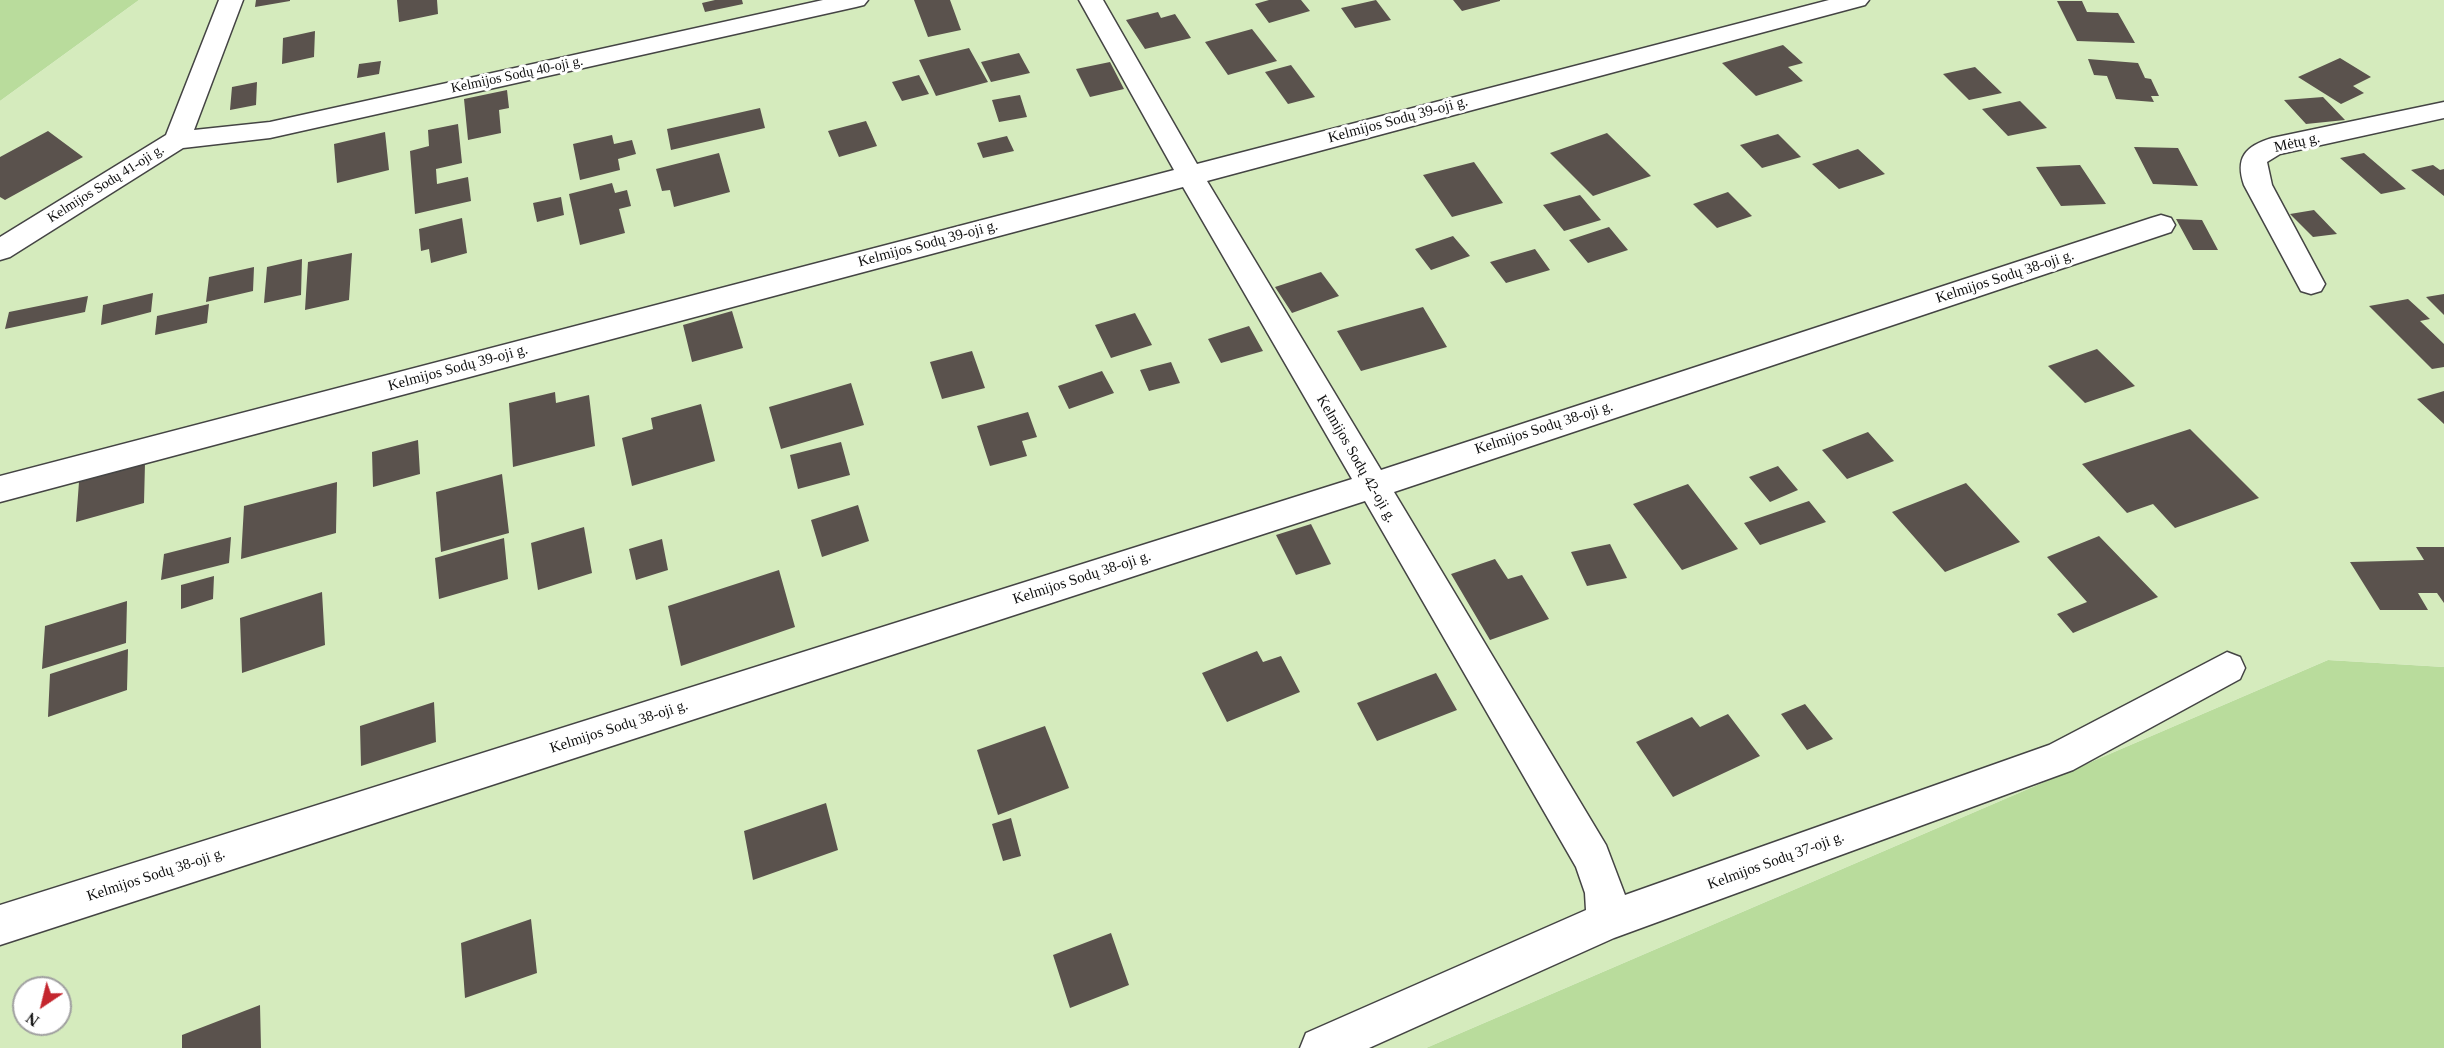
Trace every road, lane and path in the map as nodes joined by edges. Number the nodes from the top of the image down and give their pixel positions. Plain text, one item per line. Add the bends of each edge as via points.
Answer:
1 (231, 0) edge
2 (856, 0) edge
3 (1092, 0) edge
4 (1857, 0) edge
5 (2444, 110) edge
6 (177, 140) junction
7 (1190, 175) junction
8 (2161, 225) dead end
9 (0, 250) edge
10 (2311, 284) dead end
11 (1372, 486) junction
12 (0, 489) edge
13 (2227, 668) dead end
14 (1607, 921) junction
15 (0, 925) edge
16 (1321, 1048) edge

1 - 6 street, Kelmijos Sodų 41-oji g.
2 - 6 street, Kelmijos Sodų 40-oji g. via 270,130
3 - 7 street, Kelmijos Sodų 42-oji g.
4 - 7 street, Kelmijos Sodų 39-oji g.
5 - 10 street, Mėtų g. via 2272,147 2257,155 2253,171 2258,185
6 - 9 street, Kelmijos Sodų 41-oji g.
7 - 11 street, Kelmijos Sodų 42-oji g.
7 - 12 street, Kelmijos Sodų 39-oji g.
8 - 11 street, Kelmijos Sodų 38-oji g.
11 - 14 street, Kelmijos Sodų 42-oji g. via 1592,858 1605,894
11 - 15 street, Kelmijos Sodų 38-oji g.
13 - 14 street, Kelmijos Sodų 37-oji g. via 2060,758
14 - 16 street, Kelmijos Sodų 37-oji g.

